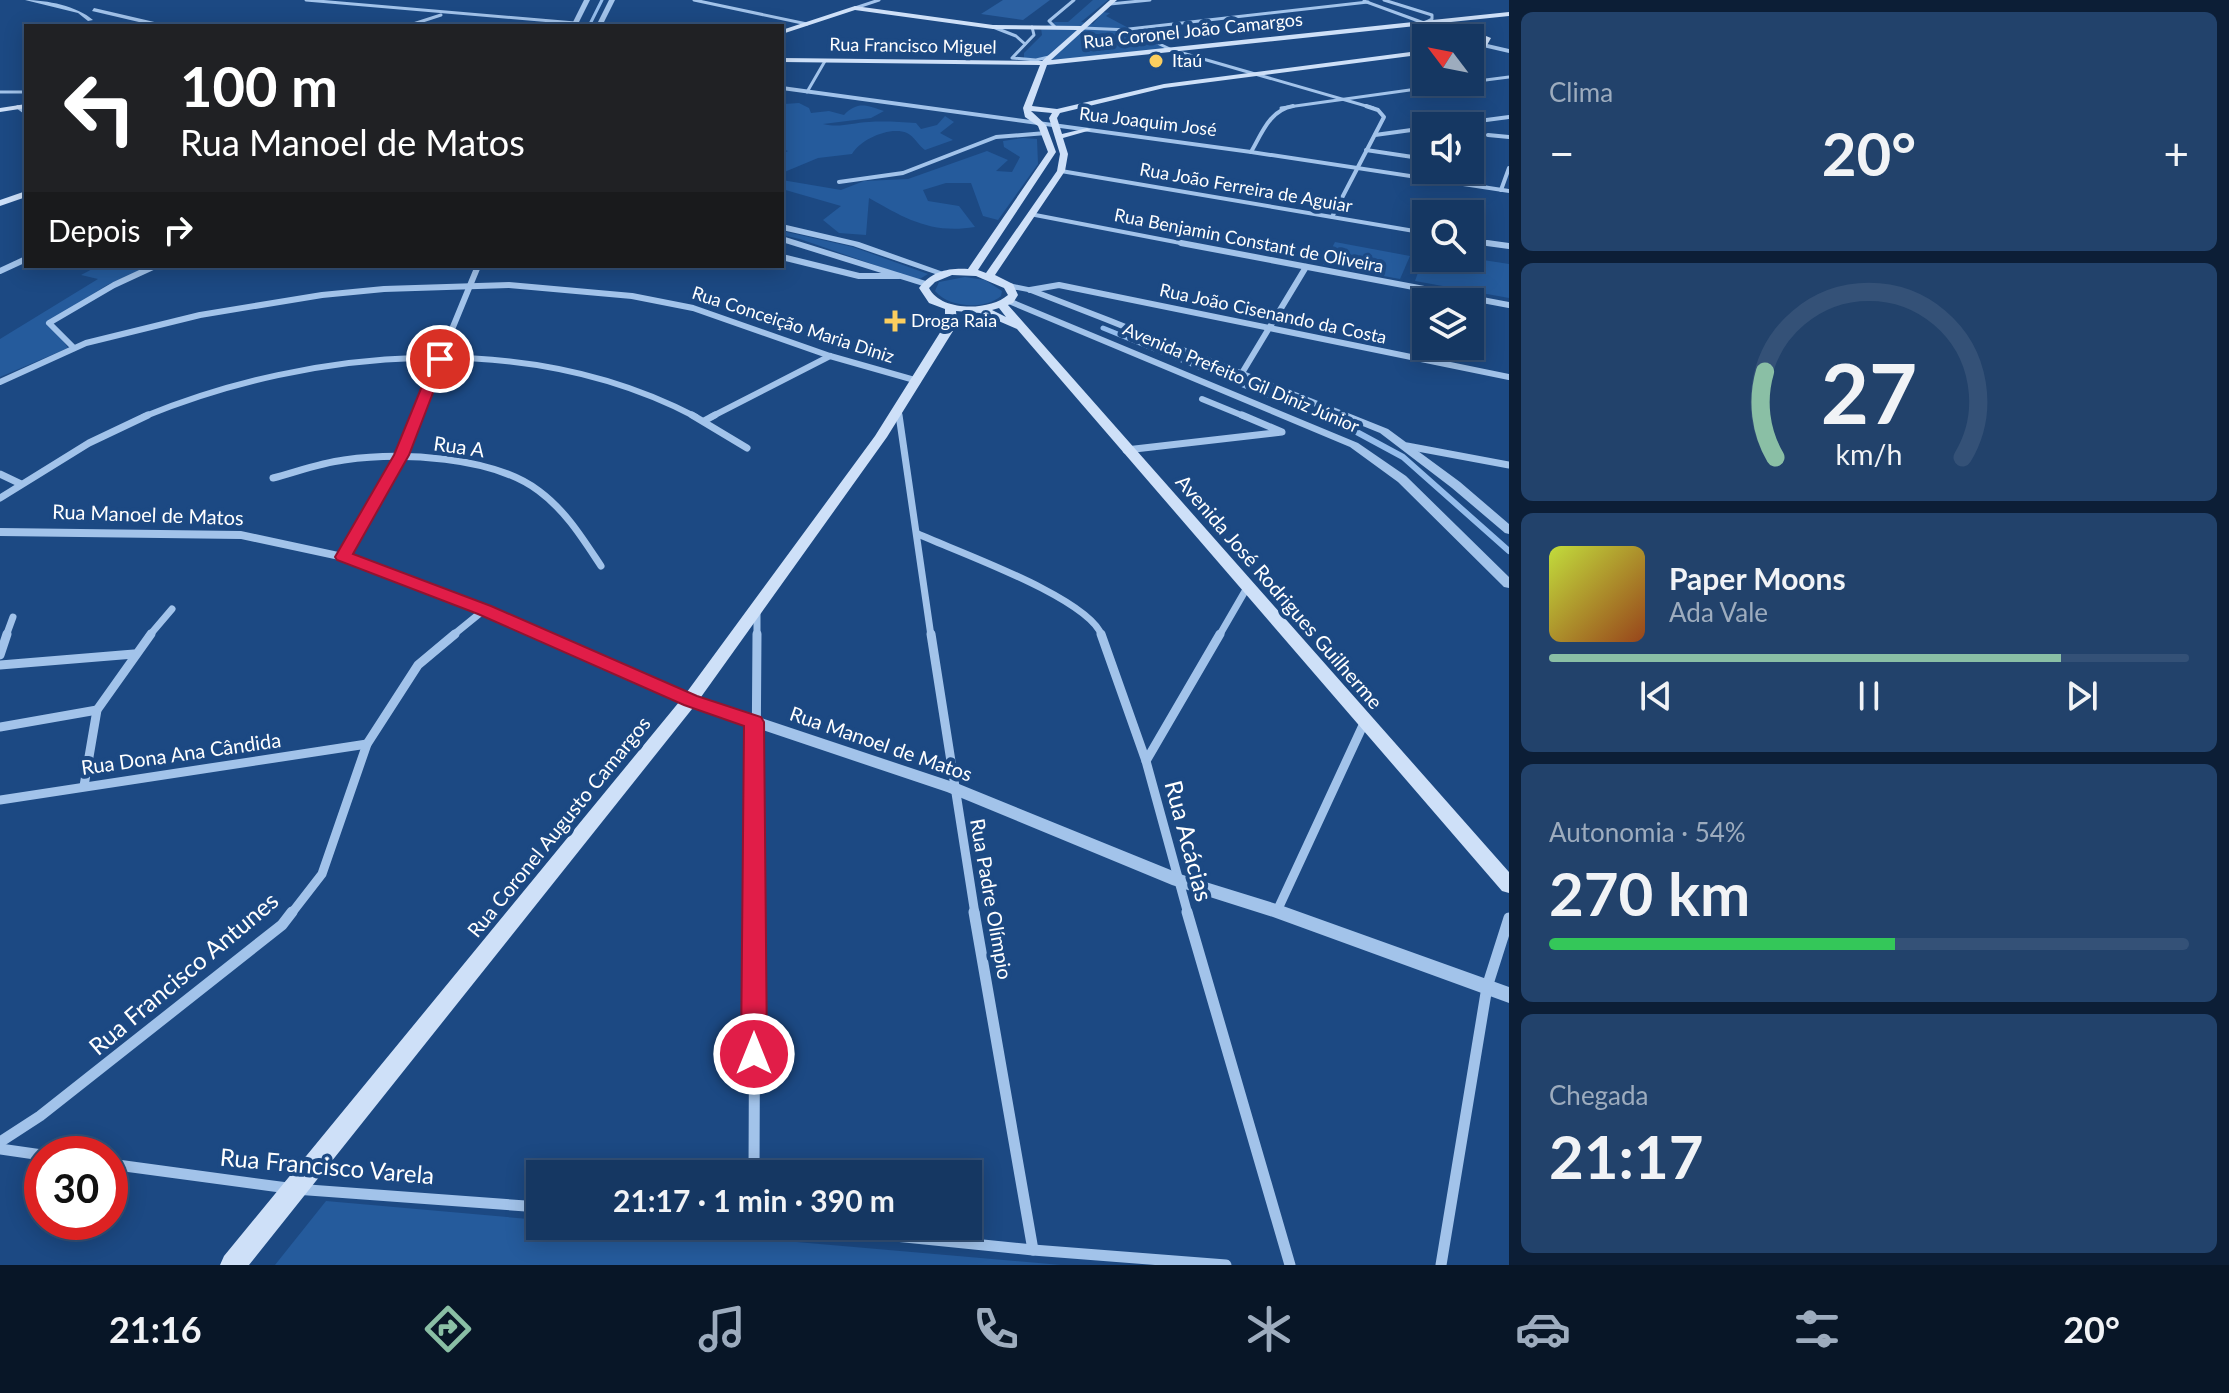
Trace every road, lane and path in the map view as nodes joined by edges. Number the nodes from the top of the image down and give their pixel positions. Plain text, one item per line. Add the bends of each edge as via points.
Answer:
1 (28, 0) edge
2 (306, 0) edge
3 (587, 0) edge
4 (612, 0) edge
5 (694, 0) edge
6 (879, 0) edge
7 (1074, 0) edge
8 (1150, 0) edge
9 (1361, 0) edge
10 (1384, 0) edge
11 (1112, 2) edge
12 (1368, 2) junction
13 (855, 8) junction
14 (447, 13) junction
15 (1509, 14) edge
16 (1432, 16) junction
17 (1407, 17) junction
18 (1442, 21) junction
19 (90, 23) edge
20 (1424, 23) junction
21 (156, 24) edge
22 (413, 24) edge
23 (574, 24) edge
24 (600, 24) edge
25 (807, 24) junction
26 (1450, 24) edge
27 (993, 27) junction
28 (1032, 27) junction
29 (1055, 27) junction
30 (1084, 28) junction
31 (1102, 28) joint
32 (1130, 28) junction
33 (784, 31) edge
34 (1484, 39) edge
35 (1484, 42) edge
36 (1488, 42) junction
37 (1025, 44) junction
38 (1509, 49) edge
39 (1172, 50) junction
40 (1412, 54) edge
41 (784, 60) edge
42 (1010, 60) junction
43 (1046, 60) junction
44 (825, 61) junction
45 (1249, 73) junction
46 (1509, 77) edge
47 (1484, 80) edge
48 (784, 88) edge
49 (1412, 89) edge
50 (0, 92) edge
51 (24, 92) edge
52 (807, 92) junction
53 (1339, 98) junction
54 (22, 106) edge
55 (1027, 108) junction
56 (0, 110) edge
57 (1057, 111) junction
58 (1509, 117) edge
59 (1484, 120) edge
60 (1044, 129) junction
61 (1087, 130) joint
62 (1412, 130) edge
63 (1058, 132) junction
64 (1375, 135) junction
65 (1488, 135) dead end
66 (1509, 137) edge
67 (1366, 150) junction
68 (1251, 152) junction
69 (1412, 157) edge
70 (1356, 168) junction
71 (1061, 171) junction
72 (1508, 171) edge
73 (839, 182) dead end
74 (1505, 191) edge
75 (24, 195) edge
76 (0, 203) edge
77 (1030, 214) junction
78 (1332, 217) junction
79 (784, 227) edge
80 (1412, 231) edge
81 (784, 240) edge
82 (1484, 242) edge
83 (1509, 246) edge
84 (784, 257) edge
85 (24, 260) edge
86 (1306, 267) junction
87 (151, 268) edge
88 (477, 268) edge
89 (0, 271) edge
90 (971, 273) junction
91 (944, 274) junction
92 (902, 276) junction
93 (989, 276) junction
94 (926, 284) junction
95 (470, 286) junction
96 (1009, 286) junction
97 (1030, 290) junction
98 (1005, 303) junction
99 (1509, 305) edge
100 (976, 310) junction
101 (951, 314) junction
102 (1019, 327) junction
103 (1268, 327) junction
104 (74, 348) junction
105 (830, 356) junction
106 (440, 359) junction
107 (1242, 373) junction
108 (1509, 377) edge
109 (918, 381) junction
110 (0, 382) edge
111 (1202, 399) dead end
112 (898, 411) junction
113 (704, 421) junction
114 (1407, 446) junction
115 (747, 448) dead end
116 (1126, 450) junction
117 (401, 455) junction
118 (1509, 465) edge
119 (0, 474) edge
120 (273, 478) dead end
121 (21, 484) junction
122 (0, 498) edge
123 (1509, 530) edge
124 (0, 532) edge
125 (918, 534) junction
126 (343, 557) junction
127 (601, 566) dead end
128 (1509, 584) edge
129 (1248, 586) junction
130 (757, 608) junction
131 (172, 609) dead end
132 (484, 610) junction
133 (13, 617) dead end
134 (134, 654) junction
135 (0, 655) edge
136 (0, 665) edge
137 (690, 700) junction
138 (97, 710) junction
139 (1365, 720) junction
140 (754, 722) junction
141 (0, 727) edge
142 (367, 744) junction
143 (1146, 761) junction
144 (84, 786) junction
145 (953, 788) junction
146 (0, 800) edge
147 (1178, 880) junction
148 (1509, 885) edge
149 (1277, 911) junction
150 (1509, 918) edge
151 (1487, 987) junction
152 (1509, 995) edge
153 (0, 1142) edge
154 (0, 1149) edge
155 (24, 1152) edge
156 (754, 1160) edge
157 (128, 1166) edge
158 (295, 1189) junction
159 (526, 1206) edge
160 (934, 1240) edge
161 (1033, 1250) junction
162 (233, 1265) edge
163 (1226, 1265) edge
164 (1290, 1265) edge
165 (1441, 1265) edge

1 - 19 street via 80,12
2 - 14 street
3 - 23 street
4 - 24 street
5 - 25 street
6 - 13 street
7 - 29 street via 1049,21
8 - 11 street
9 - 12 street
10 - 16 street
11 - 30 main road
12 - 17 street
12 - 32 street
13 - 25 main road
13 - 27 main road
14 - 22 street
14 - 23 street
15 - 18 main road, Rua Coronel João Camargos
16 - 17 street
16 - 20 street
17 - 20 street
18 - 20 main road, Rua Coronel João Camargos
18 - 26 main road
19 - 21 street via 93,6
20 - 39 main road, Rua Coronel João Camargos
25 - 33 main road
27 - 28 main road
27 - 37 street
28 - 29 main road
28 - 37 street via 1034,35
29 - 30 main road
30 - 31 main road
30 - 32 street
30 - 43 main road
31 - 32 street
32 - 39 street
34 - 36 main road
35 - 36 main road
36 - 38 street
37 - 42 street
39 - 43 main road, Rua Coronel João Camargos
39 - 45 street
40 - 45 main road
41 - 44 main road, Rua Francisco Miguel
42 - 43 main road, Rua Francisco Miguel
42 - 44 main road, Rua Francisco Miguel
43 - 55 main road
44 - 52 street
45 - 53 street
45 - 57 main road
46 - 47 street
48 - 52 street, Rua Joaquim José
49 - 53 street
50 - 51 street
52 - 60 street, Rua Joaquim José
53 - 64 street via 1378,110 1384,117
53 - 68 street via 1282,108
54 - 56 main road
55 - 57 main road
55 - 60 main road
57 - 63 main road via 1053,118
58 - 59 street
60 - 63 street, Rua Joaquim José
60 - 73 street via 996,137 903,173
60 - 90 main road via 1052,152 1047,162
61 - 63 main road
61 - 68 street, Rua Joaquim José
62 - 64 street
63 - 71 main road via 1064,154
64 - 67 street
65 - 66 street
67 - 69 street
67 - 70 street
68 - 70 street, Rua Joaquim José
70 - 74 street, Rua Joaquim José
70 - 78 street
71 - 77 main road
71 - 78 street, Rua João Ferreira de Aguiar
72 - 74 street
75 - 76 main road
77 - 86 street, Rua Benjamin Constant de Oliveira
77 - 93 main road
78 - 80 street, Rua João Ferreira de Aguiar
79 - 91 street via 856,244
81 - 92 street
82 - 83 street
84 - 92 street via 859,276
85 - 89 street
86 - 99 street, Rua Benjamin Constant de Oliveira
86 - 103 street
87 - 104 street via 49,323
88 - 95 street
90 - 91 main road
90 - 93 main road
91 - 94 main road
92 - 94 street
93 - 96 main road
94 - 101 main road via 926,295
95 - 104 street, Rua Conceição Maria Diniz via 408,286 257,304
95 - 105 street, Rua Conceição Maria Diniz via 558,288 693,308
95 - 106 street
96 - 97 street, Avenida Prefeito Gil Diniz Júnior
96 - 98 main road via 1013,295
97 - 103 street, Rua João Cisenando da Costa via 1059,285
97 - 107 street, Avenida Prefeito Gil Diniz Júnior
98 - 100 main road
98 - 102 main road, Avenida José Rodrigues Guilherme
98 - 128 street, Avenida Prefeito Gil Diniz Júnior via 1354,445 1402,479
100 - 101 main road
100 - 102 main road, Avenida José Rodrigues Guilherme
101 - 109 main road, Rua Coronel Augusto Camargos
102 - 116 main road, Avenida José Rodrigues Guilherme
103 - 107 street
103 - 108 street, Rua João Cisenando da Costa
104 - 110 street, Rua Conceição Maria Diniz
105 - 109 street, Rua Conceição Maria Diniz
105 - 113 street
106 - 113 street via 557,371 656,399
106 - 117 street
106 - 121 street via 338,365 195,398 120,428
107 - 114 street, Avenida Prefeito Gil Diniz Júnior via 1384,431
109 - 112 main road, Rua Coronel Augusto Camargos
111 - 116 street via 1282,432
112 - 125 street, Rua Padre Olímpio
112 - 130 main road, Rua Coronel Augusto Camargos
113 - 115 street
114 - 118 street
114 - 123 street, Avenida Prefeito Gil Diniz Júnior
116 - 129 main road, Avenida José Rodrigues Guilherme
117 - 120 street, Rua A via 342,460
117 - 126 street
117 - 127 street, Rua A via 494,469 538,490 571,521
119 - 121 street
121 - 122 street
124 - 126 street, Rua Manoel de Matos via 241,535
125 - 143 street, Rua Acácias via 1068,601 1098,625
125 - 145 street, Rua Padre Olímpio
126 - 132 street, Rua Manoel de Matos
129 - 139 main road, Avenida José Rodrigues Guilherme
129 - 143 street
130 - 137 main road, Rua Coronel Augusto Camargos
130 - 140 street
131 - 134 street
132 - 137 street, Rua Manoel de Matos
132 - 142 street, Rua Francisco Antunes via 418,665
133 - 135 street
134 - 136 street
134 - 138 street
137 - 140 street, Rua Manoel de Matos
137 - 158 main road, Rua Coronel Augusto Camargos
138 - 141 street
138 - 144 street
139 - 148 main road, Avenida José Rodrigues Guilherme
139 - 149 street
140 - 145 street, Rua Manoel de Matos
140 - 156 street
142 - 144 street, Rua Dona Ana Cândida
142 - 153 street, Rua Francisco Antunes via 322,874 282,925
143 - 147 street, Rua Acácias
144 - 146 street, Rua Dona Ana Cândida
145 - 147 street, Rua Manoel de Matos
145 - 161 street, Rua Padre Olímpio
147 - 149 street, Rua Manoel de Matos
147 - 164 street, Rua Acácias
149 - 151 street, Rua Manoel de Matos
150 - 151 street
151 - 152 street, Rua Manoel de Matos
151 - 165 street
154 - 155 street
157 - 158 street, Rua Francisco Varela
158 - 159 street, Rua Francisco Varela
158 - 162 main road, Rua Coronel Augusto Camargos
160 - 161 street
161 - 163 street

